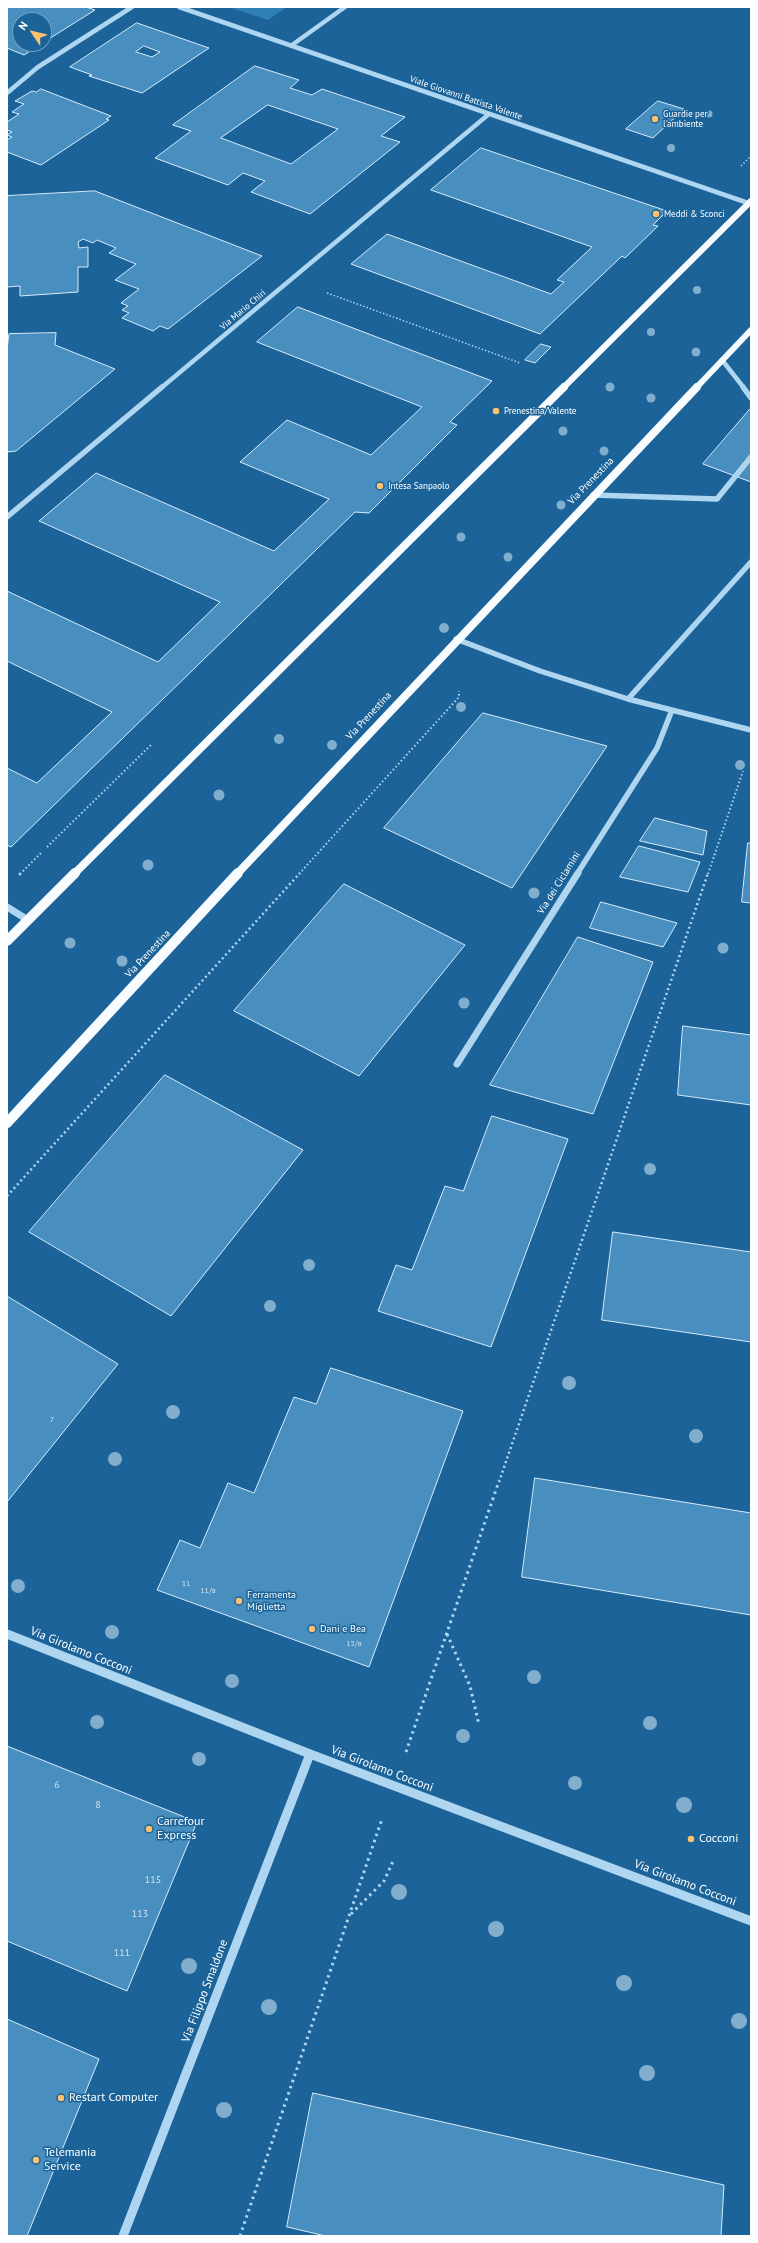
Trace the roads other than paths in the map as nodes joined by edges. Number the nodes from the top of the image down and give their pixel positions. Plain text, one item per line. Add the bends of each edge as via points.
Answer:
1 (132, 7) edge
2 (179, 7) edge
3 (345, 7) edge
4 (292, 45) junction
5 (7, 93) edge
6 (490, 114) junction
7 (750, 203) edge
8 (751, 330) edge
9 (722, 360) junction
10 (751, 398) edge
11 (751, 457) edge
12 (593, 495) junction
13 (7, 517) edge
14 (751, 562) edge
15 (456, 639) junction
16 (628, 699) junction
17 (672, 710) junction
18 (751, 730) edge
19 (7, 907) edge
20 (28, 920) junction
21 (7, 941) edge
22 (457, 1064) dead end
23 (7, 1123) edge
24 (7, 1634) edge
25 (310, 1754) junction
26 (751, 1921) edge
27 (122, 2236) edge

1 - 5 street via 38,67
2 - 4 street, Viale Giovanni Battista Valente
3 - 4 street
4 - 6 street, Viale Giovanni Battista Valente
6 - 7 street, Viale Giovanni Battista Valente
6 - 13 street, Via Mario Chiri
7 - 20 main road
8 - 9 main road, Via Prenestina
9 - 10 street
9 - 12 main road, Via Prenestina
11 - 12 street via 717,499
12 - 15 main road, Via Prenestina
14 - 16 street
15 - 16 street via 540,671
15 - 23 main road, Via Prenestina
16 - 17 street
17 - 18 street
17 - 22 street, Via dei Ciclamini via 657,748
19 - 20 street
20 - 21 main road
24 - 25 street, Via Girolamo Cocconi
25 - 26 street, Via Girolamo Cocconi
25 - 27 street, Via Filippo Smaldone

